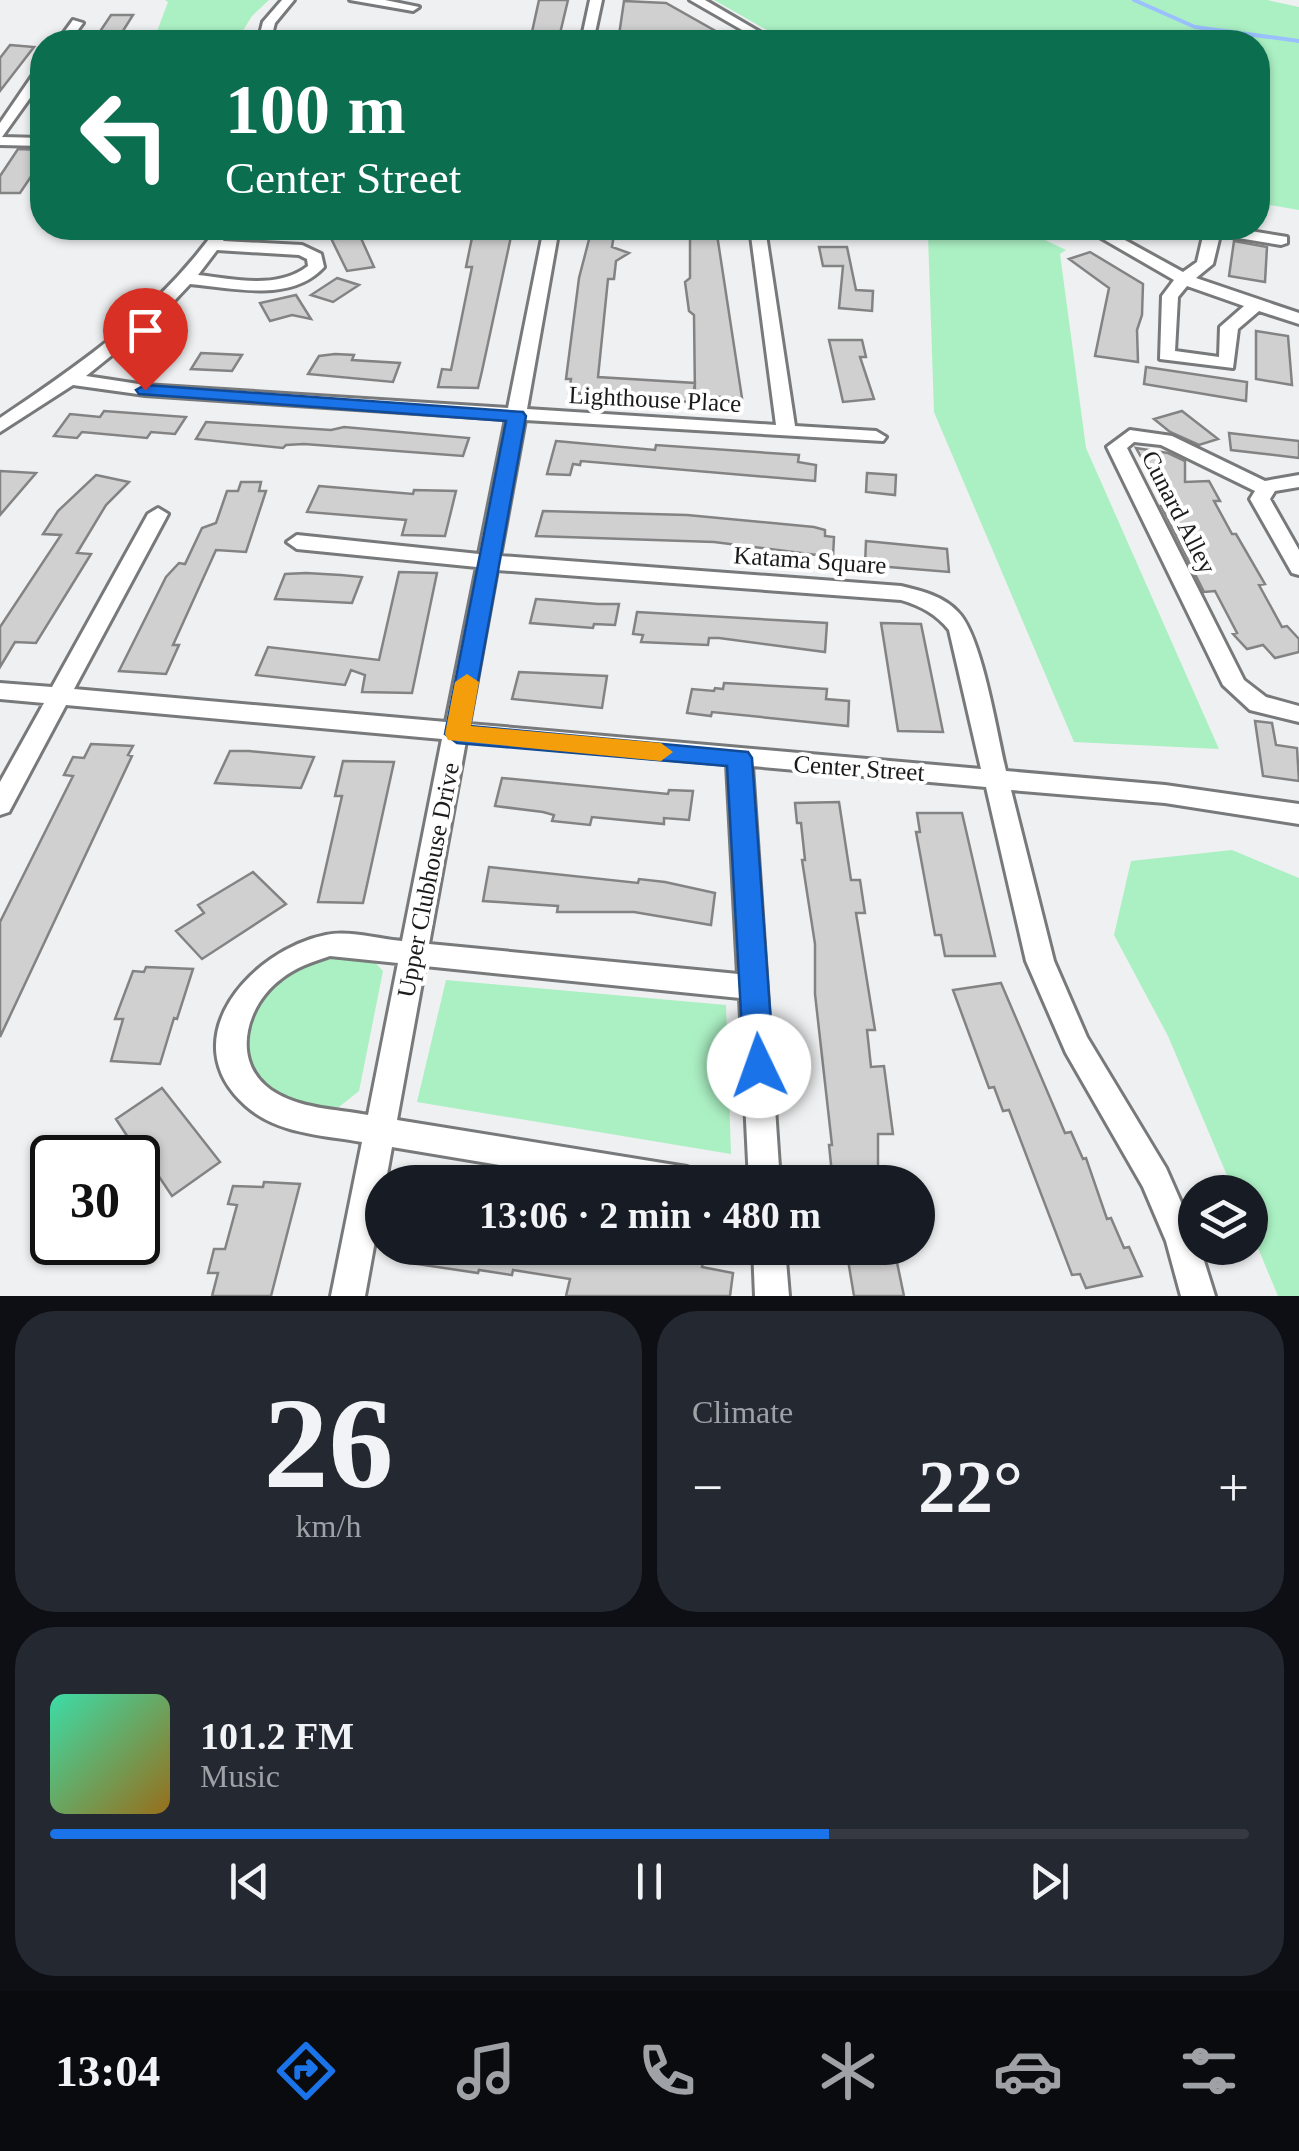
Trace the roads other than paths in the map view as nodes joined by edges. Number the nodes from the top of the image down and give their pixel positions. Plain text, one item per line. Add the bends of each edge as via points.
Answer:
1 (288, 0) edge
2 (356, 0) edge
3 (596, 0) edge
4 (696, 0) edge
5 (412, 7) dead end
6 (76, 24) dead end
7 (72, 30) edge
8 (268, 30) edge
9 (590, 30) edge
10 (749, 30) edge
11 (30, 90) edge
12 (0, 134) edge
13 (0, 142) edge
14 (30, 142) edge
15 (1270, 238) edge
16 (217, 240) edge
17 (550, 240) edge
18 (760, 240) edge
19 (1114, 240) edge
20 (1208, 240) edge
21 (1281, 240) dead end
22 (214, 245) junction
23 (1184, 278) junction
24 (187, 279) junction
25 (1254, 306) junction
26 (1299, 319) edge
27 (72, 379) junction
28 (516, 416) junction
29 (0, 426) edge
30 (786, 432) junction
31 (876, 437) dead end
32 (1299, 481) edge
33 (1266, 489) junction
34 (158, 514) dead end
35 (296, 542) dead end
36 (490, 564) junction
37 (1299, 568) edge
38 (0, 691) edge
39 (60, 696) junction
40 (1299, 714) edge
41 (457, 734) junction
42 (739, 758) junction
43 (996, 778) junction
44 (0, 805) edge
45 (1299, 814) edge
46 (412, 955) junction
47 (755, 988) junction
48 (379, 1131) junction
49 (585, 1165) edge
50 (764, 1165) edge
51 (770, 1265) edge
52 (348, 1296) edge
53 (772, 1296) edge
54 (1198, 1296) edge

1 - 8 street
2 - 5 street
3 - 9 street
4 - 10 street
6 - 7 street
11 - 12 street
13 - 14 street
15 - 21 street
16 - 22 street
17 - 28 street, Upper Clubhouse Drive
18 - 30 street
19 - 23 street
20 - 23 street via 1205,264
22 - 24 street
22 - 24 street via 302,250 315,257 316,267 286,283
23 - 25 street
23 - 25 street via 1170,296 1166,355 1227,364 1229,327
24 - 27 street via 135,331
25 - 26 street
27 - 28 street, Lighthouse Place
27 - 29 street
28 - 30 street, Lighthouse Place
28 - 36 street, Upper Clubhouse Drive
30 - 31 street, Lighthouse Place
32 - 33 street
33 - 37 street via 1262,508
33 - 40 street, Cunard Alley via 1155,436 1130,436 1117,447 1235,684 1258,704
34 - 39 street
35 - 36 street, Katama Square
36 - 41 street, Upper Clubhouse Drive
36 - 43 street, Katama Square via 926,598 960,629
38 - 39 street, Center Street
39 - 41 street, Center Street
39 - 44 street
41 - 42 street, Center Street
41 - 46 street, Upper Clubhouse Drive
42 - 43 street, Center Street
42 - 47 street
43 - 45 street, Center Street
43 - 54 street, Katama Square via 1040,961 1076,1044 1156,1178
46 - 47 street
46 - 48 street, Upper Clubhouse Drive
46 - 48 street via 354,945 310,948 262,977 234,1023 233,1063 253,1096 292,1116
47 - 50 street
48 - 49 street
48 - 52 street, Upper Clubhouse Drive
51 - 53 street

